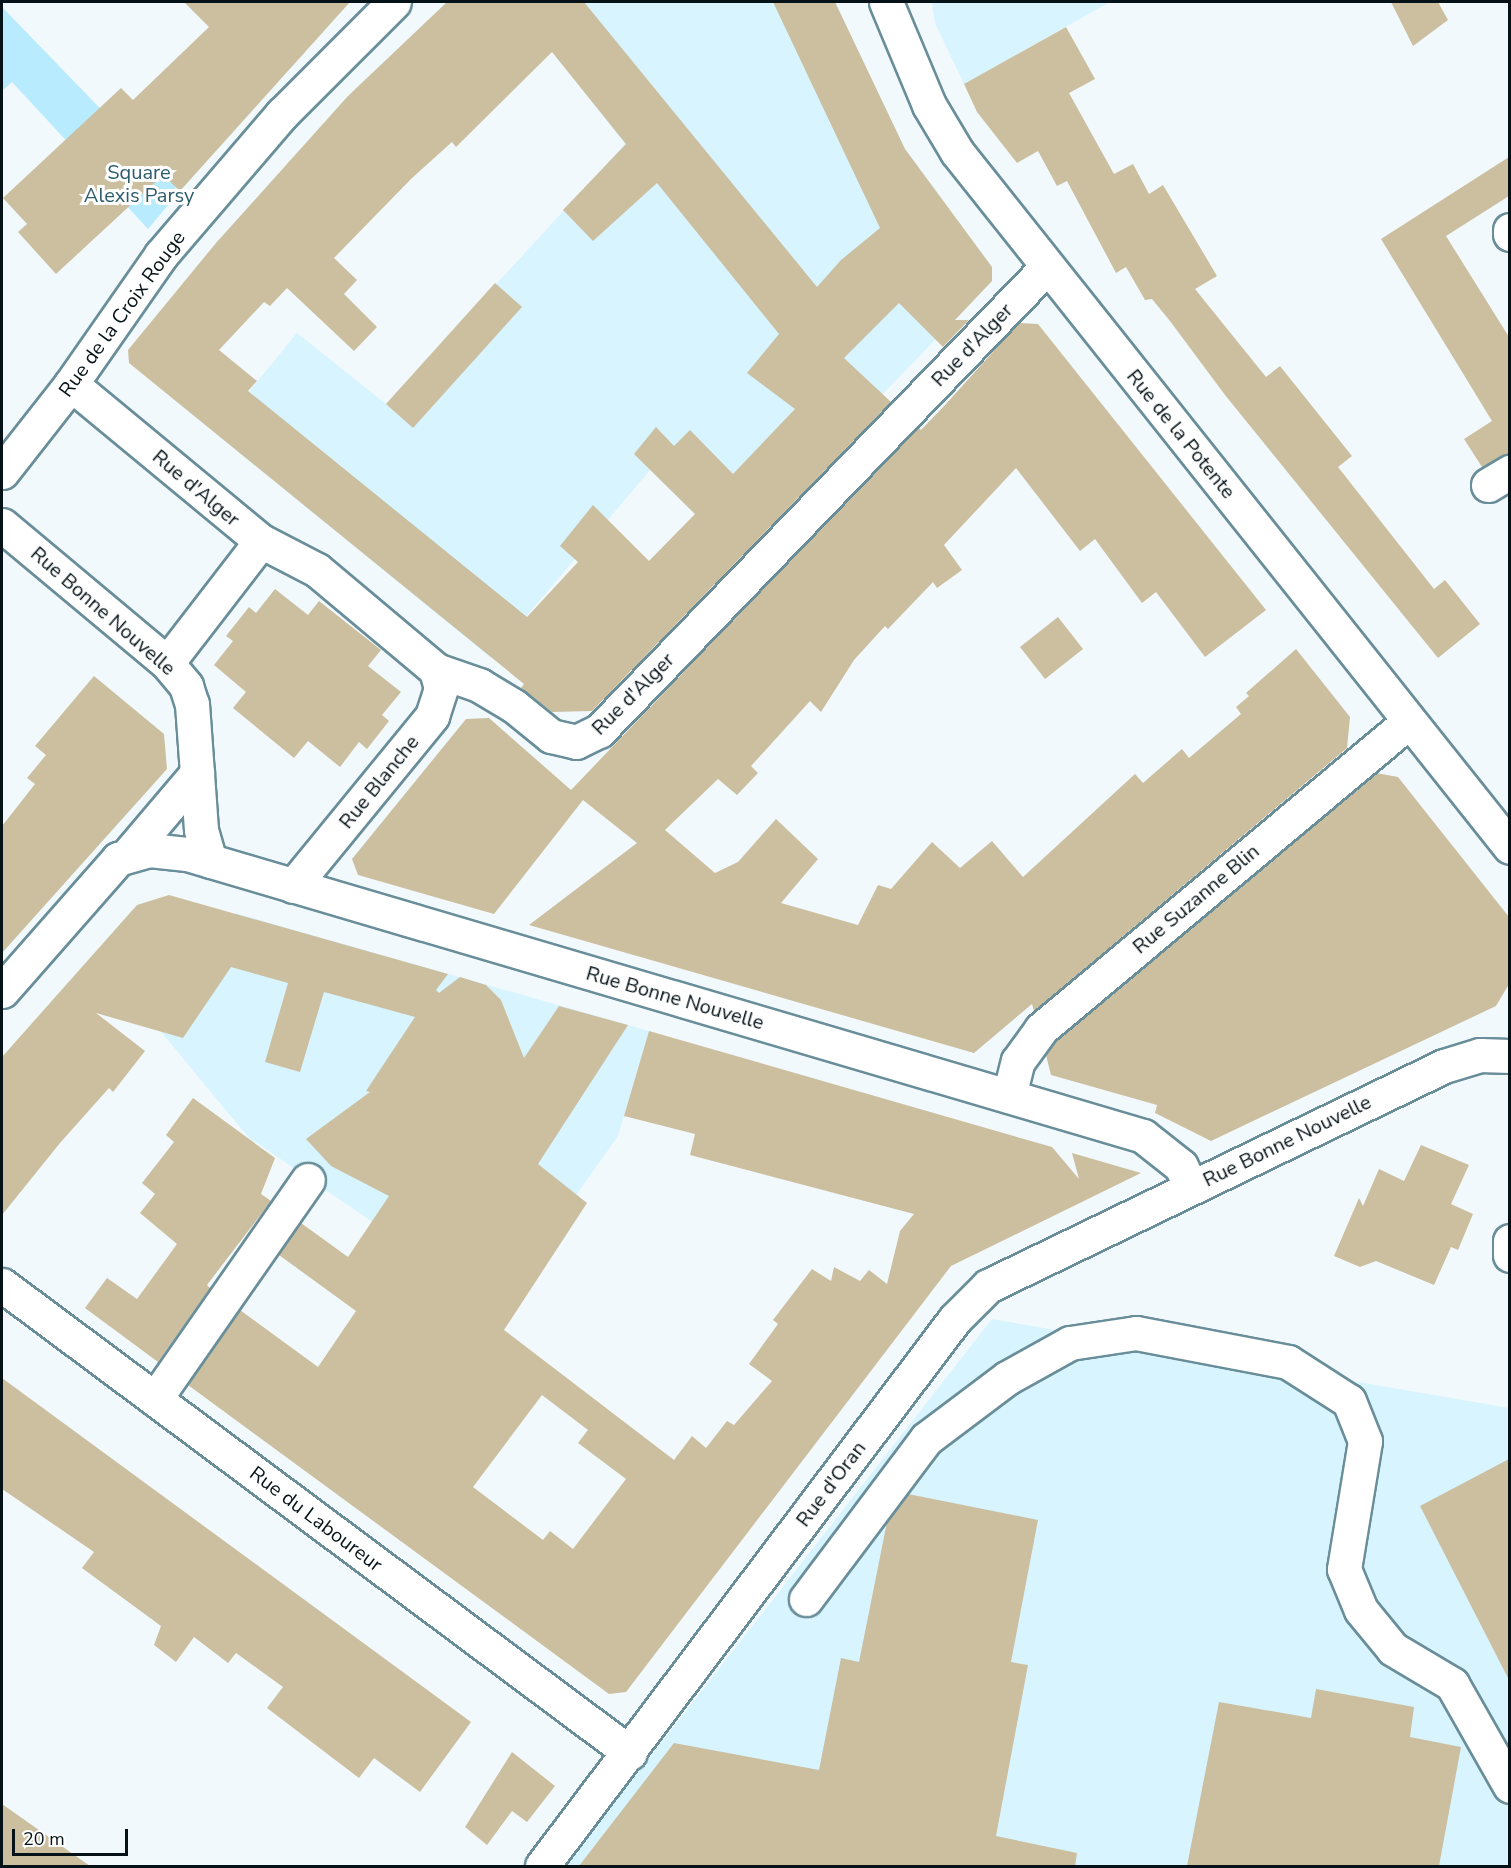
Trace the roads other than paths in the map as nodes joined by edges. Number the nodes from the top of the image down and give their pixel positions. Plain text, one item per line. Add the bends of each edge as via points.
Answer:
1 (394, 2) edge
2 (886, 2) edge
3 (1047, 267) junction
4 (71, 384) junction
5 (2, 472) edge
6 (2, 525) edge
7 (261, 541) junction
8 (167, 663) junction
9 (436, 670) junction
10 (1409, 721) junction
11 (197, 773) junction
12 (1509, 847) edge
13 (130, 852) junction
14 (210, 861) junction
15 (293, 886) junction
16 (2, 991) edge
17 (1509, 1056) edge
18 (1009, 1096) junction
19 (308, 1180) dead end
20 (1191, 1187) junction
21 (1509, 1241) edge
22 (1509, 1255) edge
23 (2, 1285) edge
24 (155, 1399) junction
25 (806, 1599) dead end
26 (630, 1753) junction
27 (1509, 1786) edge
28 (542, 1866) edge

1 - 4 street, Rue de la Croix Rouge via 282,114 161,255
2 - 3 street, Rue de la Potente via 942,130
3 - 9 street, Rue d'Alger via 591,737 576,742 551,736 502,697
3 - 10 street, Rue de la Potente
4 - 5 street, Rue de la Croix Rouge
4 - 7 street, Rue d'Alger
6 - 8 street, Rue Bonne Nouvelle
7 - 8 street
7 - 9 street, Rue d'Alger via 307,563
8 - 11 street, Rue Bonne Nouvelle via 190,694
9 - 15 street, Rue Blanche via 441,688 432,716
10 - 12 street, Rue de la Potente
10 - 18 street, Rue Suzanne Blin via 1041,1029 1018,1061
11 - 13 street
11 - 14 street, Rue Bonne Nouvelle via 201,830
13 - 14 street via 167,851
13 - 16 street via 105,871
14 - 15 street, Rue Bonne Nouvelle
15 - 18 street, Rue Bonne Nouvelle
17 - 20 street, Rue Bonne Nouvelle via 1480,1055 1444,1066
18 - 20 street, Rue Bonne Nouvelle via 1143,1136 1181,1166
19 - 24 street
20 - 26 street, Rue d'Oran via 988,1286 972,1299
21 - 22 street
23 - 24 street, Rue du Laboureur
24 - 26 street, Rue du Laboureur
25 - 27 street via 926,1439 1007,1378 1070,1343 1136,1333 1288,1362 1349,1401 1365,1441 1344,1569 1361,1610 1393,1649 1452,1684
26 - 28 street, Rue d'Oran

